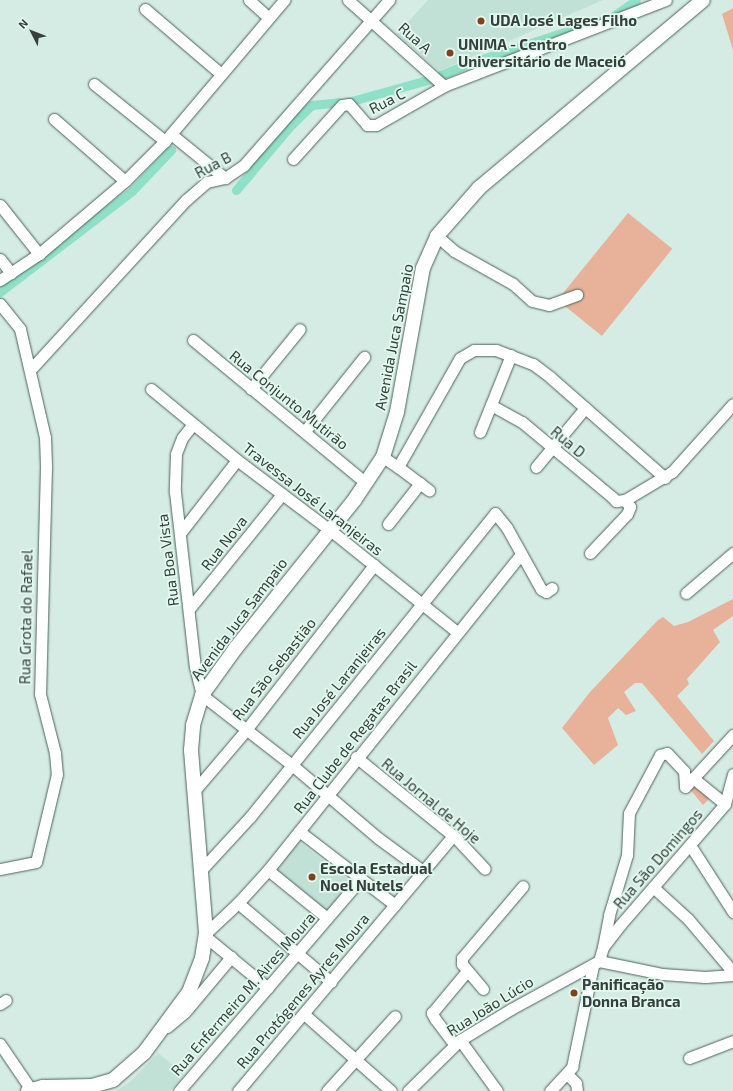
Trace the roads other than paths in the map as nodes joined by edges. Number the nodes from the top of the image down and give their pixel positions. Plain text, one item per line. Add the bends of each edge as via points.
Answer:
1 (249, 0) edge
2 (284, 0) edge
3 (348, 0) edge
4 (389, 0) edge
5 (666, 0) edge
6 (703, 0) edge
7 (145, 9) dead end
8 (268, 17) junction
9 (371, 20) junction
10 (221, 74) junction
11 (94, 84) dead end
12 (441, 84) junction
13 (54, 119) dead end
14 (168, 138) junction
15 (293, 159) dead end
16 (226, 178) junction
17 (125, 181) junction
18 (0, 205) edge
19 (437, 236) junction
20 (39, 254) junction
21 (0, 259) edge
22 (11, 274) junction
23 (0, 280) edge
24 (577, 295) dead end
25 (0, 304) edge
26 (300, 329) dead end
27 (193, 340) dead end
28 (511, 355) junction
29 (364, 357) dead end
30 (30, 370) junction
31 (151, 389) dead end
32 (251, 389) junction
33 (733, 404) edge
34 (491, 405) junction
35 (585, 408) junction
36 (193, 424) junction
37 (305, 431) junction
38 (480, 432) dead end
39 (551, 447) junction
40 (383, 457) junction
41 (237, 460) junction
42 (398, 467) junction
43 (536, 467) dead end
44 (666, 478) junction
45 (366, 482) junction
46 (420, 483) junction
47 (429, 490) dead end
48 (282, 494) junction
49 (625, 500) junction
50 (388, 524) dead end
51 (330, 530) junction
52 (181, 532) junction
53 (590, 553) dead end
54 (733, 553) edge
55 (521, 554) junction
56 (374, 565) junction
57 (547, 590) dead end
58 (686, 593) dead end
59 (422, 603) junction
60 (189, 609) junction
61 (457, 632) junction
62 (202, 695) junction
63 (246, 730) junction
64 (733, 735) edge
65 (356, 757) junction
66 (292, 765) junction
67 (693, 778) junction
68 (732, 780) edge
69 (195, 790) junction
70 (327, 794) junction
71 (725, 804) junction
72 (299, 831) junction
73 (453, 836) junction
74 (690, 845) junction
75 (202, 869) junction
76 (485, 869) dead end
77 (0, 870) edge
78 (268, 870) junction
79 (423, 871) junction
80 (361, 879) junction
81 (523, 886) dead end
82 (654, 887) junction
83 (238, 903) junction
84 (395, 905) junction
85 (733, 912) edge
86 (327, 918) junction
87 (206, 935) junction
88 (603, 947) junction
89 (296, 953) junction
90 (231, 957) junction
91 (596, 964) junction
92 (467, 971) junction
93 (733, 972) edge
94 (733, 975) edge
95 (331, 982) junction
96 (268, 988) junction
97 (483, 989) dead end
98 (304, 1014) junction
99 (395, 1016) dead end
100 (161, 1033) junction
101 (733, 1041) edge
102 (457, 1042) junction
103 (0, 1044) edge
104 (356, 1058) junction
105 (689, 1058) dead end
106 (568, 1075) junction
107 (93, 1089) edge
108 (30, 1091) edge
109 (179, 1091) edge
110 (238, 1091) edge
111 (327, 1091) edge
112 (391, 1091) edge
113 (408, 1091) edge
114 (497, 1091) edge
115 (550, 1091) edge
116 (577, 1091) edge

1 - 8 street
2 - 8 street
3 - 9 street, Rua A
4 - 9 street, Rua B
5 - 12 street
6 - 19 main road, Avenida Juca Sampaio via 479,188
7 - 10 street
8 - 10 street
9 - 12 street, Rua A
9 - 16 street, Rua B via 262,147 236,173
10 - 14 street
11 - 14 street
12 - 15 street, Rua C via 372,126 367,125 349,104 339,108
13 - 17 street
14 - 16 street
14 - 17 street
16 - 30 street, Rua B via 207,182 186,200
17 - 20 street
18 - 20 street
19 - 24 street via 454,251 508,281 532,301 549,305
19 - 40 main road, Avenida Juca Sampaio via 423,268 398,412
20 - 22 street
21 - 22 street
22 - 23 street
25 - 30 street, Rua Grota do Rafael via 18,324
26 - 32 street
27 - 32 street, Rua Conjunto Mutirão
28 - 34 street
28 - 35 street via 533,364
28 - 42 street via 496,350 474,350 460,358
29 - 37 street
30 - 77 street, Rua Grota do Rafael via 46,453 40,694 54,747 57,774 36,862
31 - 36 street, Travessa José Laranjeiras
32 - 37 street, Rua Conjunto Mutirão
33 - 44 street
34 - 38 street
34 - 39 street, Rua D via 508,412
35 - 39 street
35 - 44 street
36 - 41 street, Travessa José Laranjeiras
36 - 52 street, Rua Boa Vista via 182,438 176,454 175,492
37 - 45 street, Rua Conjunto Mutirão
39 - 43 street
39 - 49 street, Rua D via 616,501
40 - 42 street
40 - 45 main road, Avenida Juca Sampaio
41 - 48 street, Travessa José Laranjeiras
41 - 52 street
42 - 46 street
44 - 49 street
45 - 51 main road, Avenida Juca Sampaio
46 - 47 street
46 - 50 street
48 - 51 street, Travessa José Laranjeiras
48 - 60 street, Rua Nova
49 - 53 street via 630,507 627,514
51 - 56 street, Travessa José Laranjeiras
51 - 62 main road, Avenida Juca Sampaio via 235,649
52 - 60 street, Rua Boa Vista
54 - 58 street
55 - 57 street
55 - 59 street, Rua José Laranjeiras via 507,528 495,513
55 - 61 street, Rua Clube de Regatas Brasil
56 - 59 street, Travessa José Laranjeiras
56 - 63 street, Rua São Sebastião
59 - 61 street, Travessa José Laranjeiras
59 - 66 street, Rua José Laranjeiras
60 - 62 street, Rua Boa Vista via 195,667
61 - 65 street, Rua Clube de Regatas Brasil
62 - 63 street
62 - 69 main road, Avenida Juca Sampaio via 191,738
63 - 66 street
63 - 69 street, Rua São Sebastião
64 - 67 street
65 - 70 street, Rua Clube de Regatas Brasil
65 - 73 street, Rua Jornal de Hoje
66 - 70 street
66 - 75 street, Rua José Laranjeiras via 250,817
67 - 71 street
67 - 88 street via 685,787 684,771 673,758 665,753 657,759 629,813 627,855 609,915
68 - 71 street, Rua São Domingos
69 - 75 main road, Avenida Juca Sampaio
70 - 72 street, Rua Clube de Regatas Brasil
70 - 79 street via 378,838
71 - 74 street, Rua São Domingos
72 - 78 street, Rua Clube de Regatas Brasil
72 - 80 street
73 - 76 street, Rua Jornal de Hoje
73 - 79 street, Rua Protógenes Ayres Moura
74 - 82 street, Rua São Domingos
74 - 85 street
75 - 87 main road, Avenida Juca Sampaio
78 - 83 street, Rua Clube de Regatas Brasil
78 - 86 street
79 - 84 street, Rua Protógenes Ayres Moura
80 - 84 street
80 - 86 street, Rua Enfermeiro M. Aires Moura
81 - 92 street via 464,956 462,964
82 - 88 street, Rua São Domingos
82 - 93 street via 688,919
83 - 87 street, Rua Clube de Regatas Brasil
83 - 89 street
84 - 95 street, Rua Protógenes Ayres Moura
86 - 89 street, Rua Enfermeiro M. Aires Moura
87 - 90 street
87 - 100 main road, Avenida Juca Sampaio via 202,958 189,992
88 - 91 street, Rua São Domingos
89 - 95 street
89 - 96 street, Rua Enfermeiro M. Aires Moura
90 - 96 street
90 - 100 street via 185,1012
91 - 94 street via 662,974 705,977
91 - 102 street, Rua João Lúcio via 517,1006
91 - 106 street, Rua São Domingos
92 - 97 street
92 - 102 street via 432,1013 434,1019
95 - 98 street, Rua Protógenes Ayres Moura
96 - 109 street, Rua Enfermeiro M. Aires Moura
98 - 104 street
98 - 110 street, Rua Protógenes Ayres Moura
99 - 104 street
100 - 107 main road, Avenida Juca Sampaio via 122,1074
101 - 105 street
102 - 113 street, Rua João Lúcio
102 - 114 street
103 - 108 street
104 - 111 street
104 - 112 street
106 - 115 street
106 - 116 street via 576,1083
107 - 108 main road, Avenida Juca Sampaio

